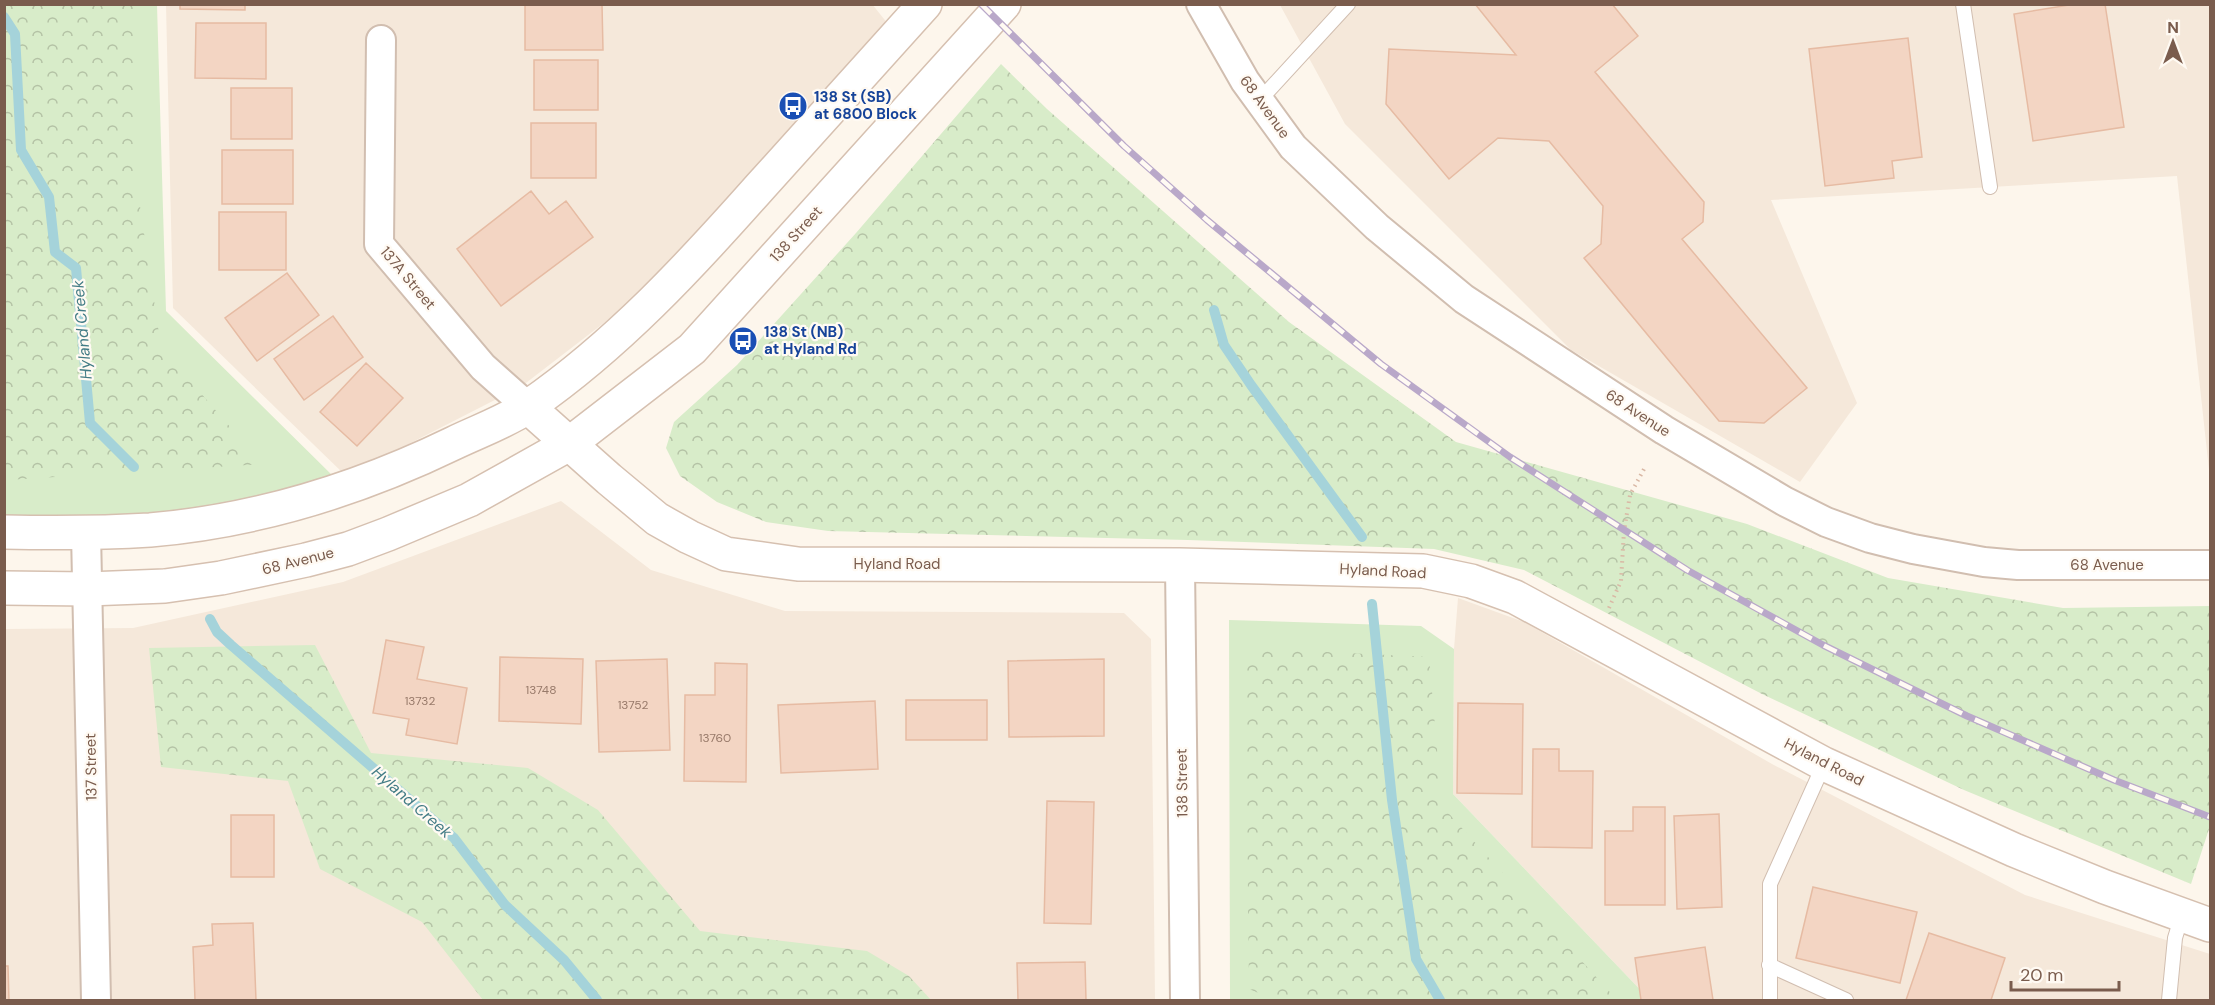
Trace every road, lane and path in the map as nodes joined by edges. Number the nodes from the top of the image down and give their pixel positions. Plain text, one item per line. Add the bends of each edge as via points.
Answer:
1 (925, 4) edge
2 (1004, 4) edge
3 (1201, 4) edge
4 (1348, 4) edge
5 (1963, 4) edge
6 (381, 40) dead end
7 (1259, 101) junction
8 (1990, 187) dead end
9 (528, 407) junction
10 (569, 444) junction
11 (1644, 469) dead end
12 (4, 532) edge
13 (86, 533) junction
14 (1180, 565) junction
15 (2211, 565) edge
16 (4, 588) edge
17 (88, 589) junction
18 (1608, 609) dead end
19 (1824, 764) junction
20 (2196, 920) edge
21 (1769, 965) junction
22 (96, 1000) edge
23 (1185, 1000) edge
24 (1770, 1000) edge
25 (1846, 1000) edge
26 (2169, 1000) edge

1 - 9 main road via 681,274 624,329
2 - 10 main road, 138 Street via 692,349
3 - 7 street, 68 Avenue
4 - 7 lane
5 - 8 lane
6 - 9 street, 137A Street via 379,244 483,367
7 - 15 street, 68 Avenue via 1293,147 1334,188 1464,299 1664,430 1826,522 1892,543 1984,562
9 - 10 main road, Hyland Road
9 - 13 main road via 426,457 347,489 234,518 152,530
10 - 14 main road, Hyland Road via 657,519 726,554 798,564
10 - 17 main road, 68 Avenue via 469,500 348,549 221,579
11 - 18 path via 1630,495 1621,581
12 - 13 main road
13 - 17 street, 137 Street
14 - 19 main road, Hyland Road via 1423,571 1471,581 1525,602
14 - 23 street, 138 Street
16 - 17 main road, 68 Avenue
17 - 22 street, 137 Street
19 - 20 main road, Hyland Road via 2014,850
19 - 21 lane via 1770,884
20 - 26 lane via 2175,938
21 - 24 lane
21 - 25 lane

